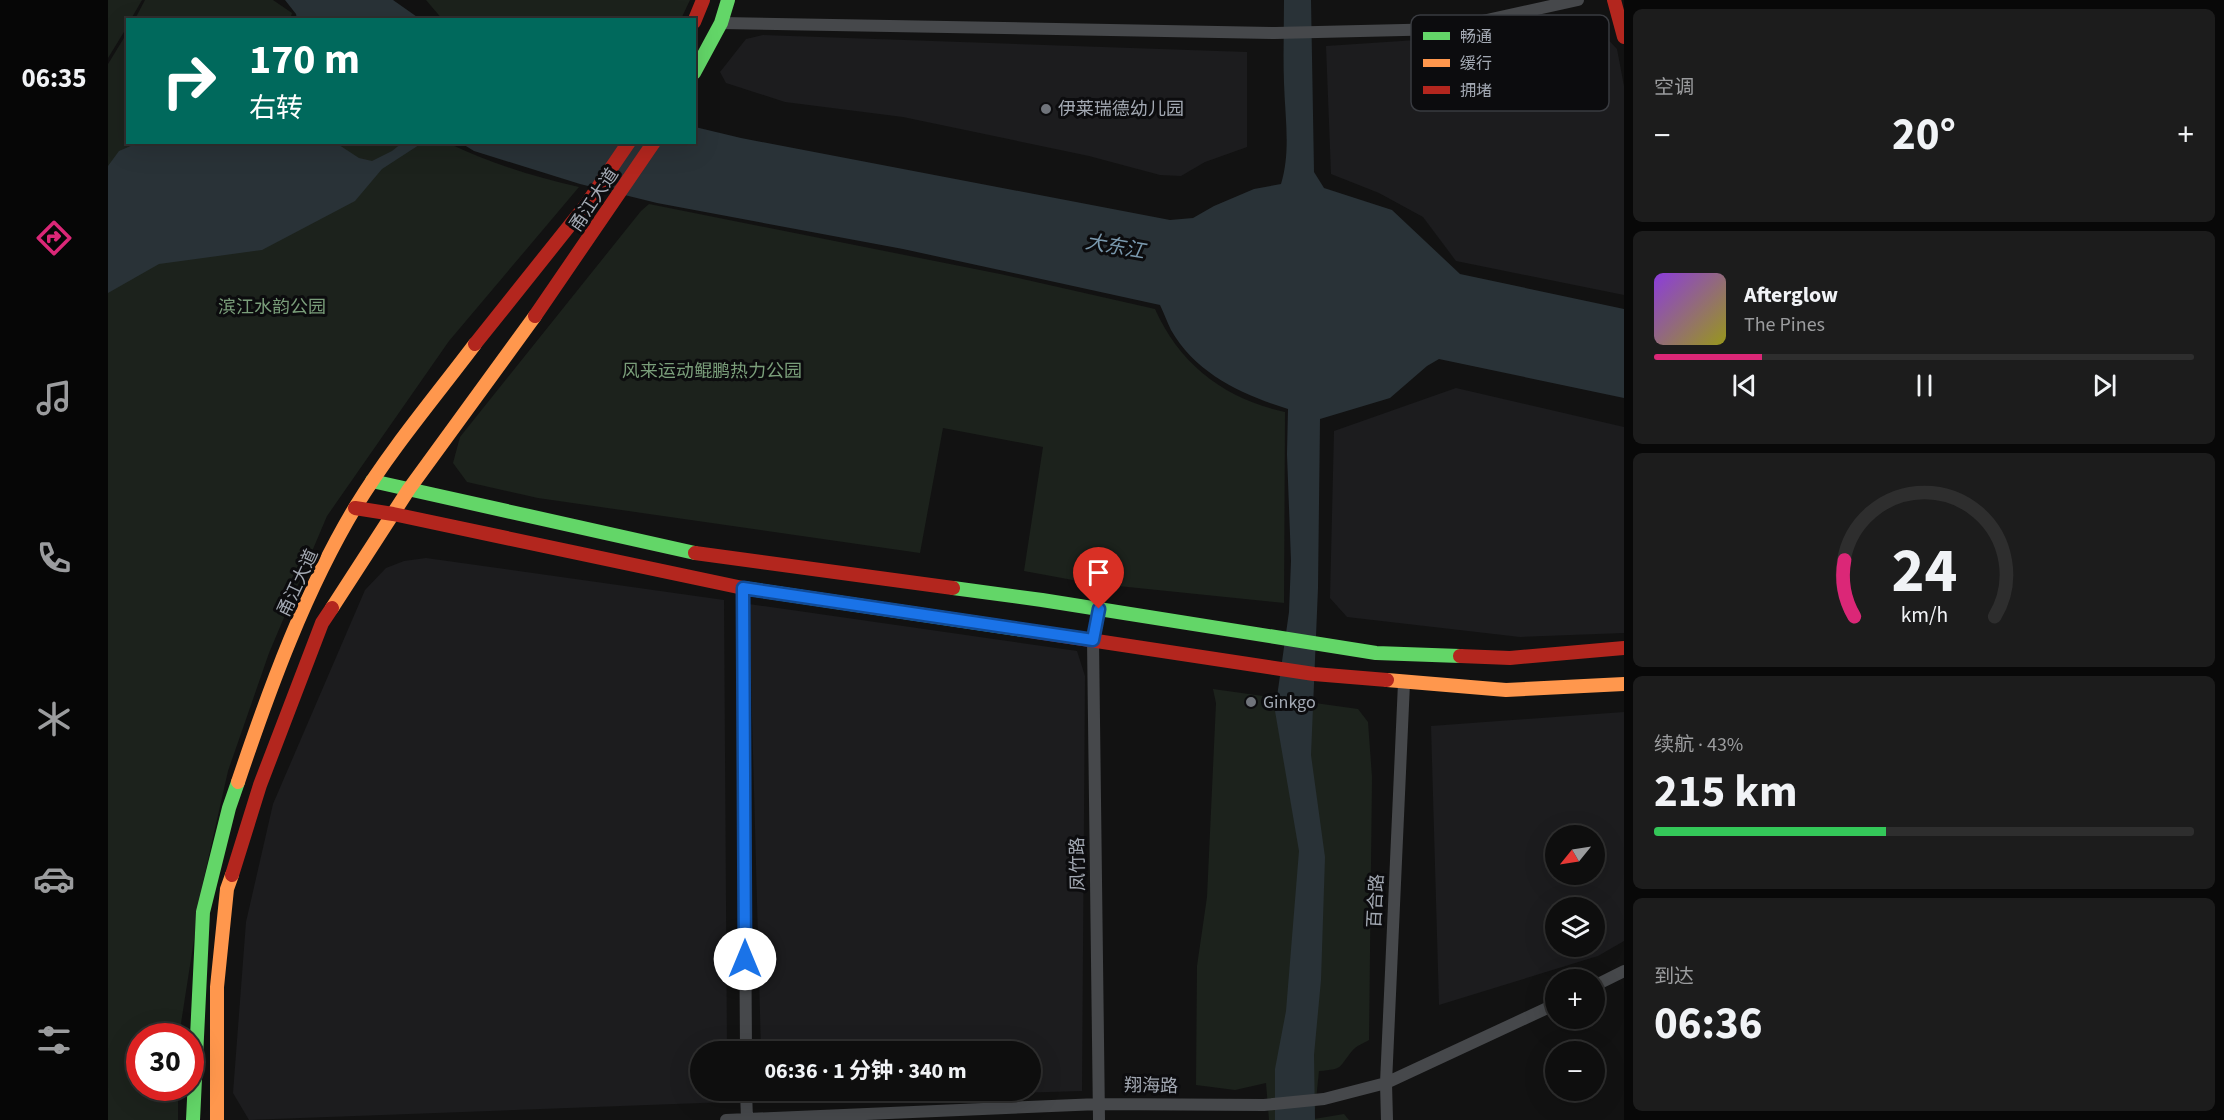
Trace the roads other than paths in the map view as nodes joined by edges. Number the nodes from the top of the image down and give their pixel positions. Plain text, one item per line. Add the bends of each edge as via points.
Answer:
1 (703, 0) edge
2 (728, 0) edge
3 (1578, 0) edge
4 (1614, 0) edge
5 (1510, 15) edge
6 (696, 18) edge
7 (721, 23) junction
8 (1411, 30) edge
9 (1624, 37) edge
10 (696, 69) edge
11 (628, 144) edge
12 (653, 144) edge
13 (372, 481) junction
14 (409, 489) junction
15 (355, 508) junction
16 (393, 514) junction
17 (743, 588) junction
18 (1099, 609) junction
19 (1093, 640) junction
20 (1624, 648) edge
21 (1404, 683) junction
22 (1624, 684) edge
23 (1624, 971) edge
24 (1605, 980) edge
25 (1545, 1009) edge
26 (746, 1041) edge
27 (1386, 1083) junction
28 (746, 1101) edge
29 (1099, 1104) junction
30 (747, 1119) edge
31 (194, 1120) edge
32 (217, 1120) edge
33 (726, 1120) edge
34 (1100, 1120) edge
35 (1387, 1120) edge

1 - 6 street
2 - 7 street
3 - 5 street
4 - 9 street
7 - 8 street via 1275,33
7 - 10 street
11 - 13 street, 甬江大道 via 586,205
12 - 14 street, 甬江大道
13 - 14 street
13 - 15 street, 甬江大道
14 - 16 street, 甬江大道
14 - 18 street via 712,557
15 - 16 street
15 - 31 street, 甬江大道 via 311,592 272,683 229,808 203,912
16 - 17 street
16 - 32 street, 甬江大道 via 322,622 260,785 227,889 217,987
17 - 19 street
17 - 26 street
18 - 19 street, 凤竹路
18 - 20 street via 1376,653 1510,658
19 - 21 street via 1314,674
19 - 29 street, 凤竹路
21 - 22 street via 1506,690
21 - 27 street, 百合路
23 - 24 street
25 - 27 street, 翔海路
27 - 29 street, 翔海路 via 1324,1099 1264,1105
27 - 35 street, 百合路
28 - 30 street
29 - 30 street, 翔海路
29 - 34 street, 凤竹路
30 - 33 street, 翔海路

